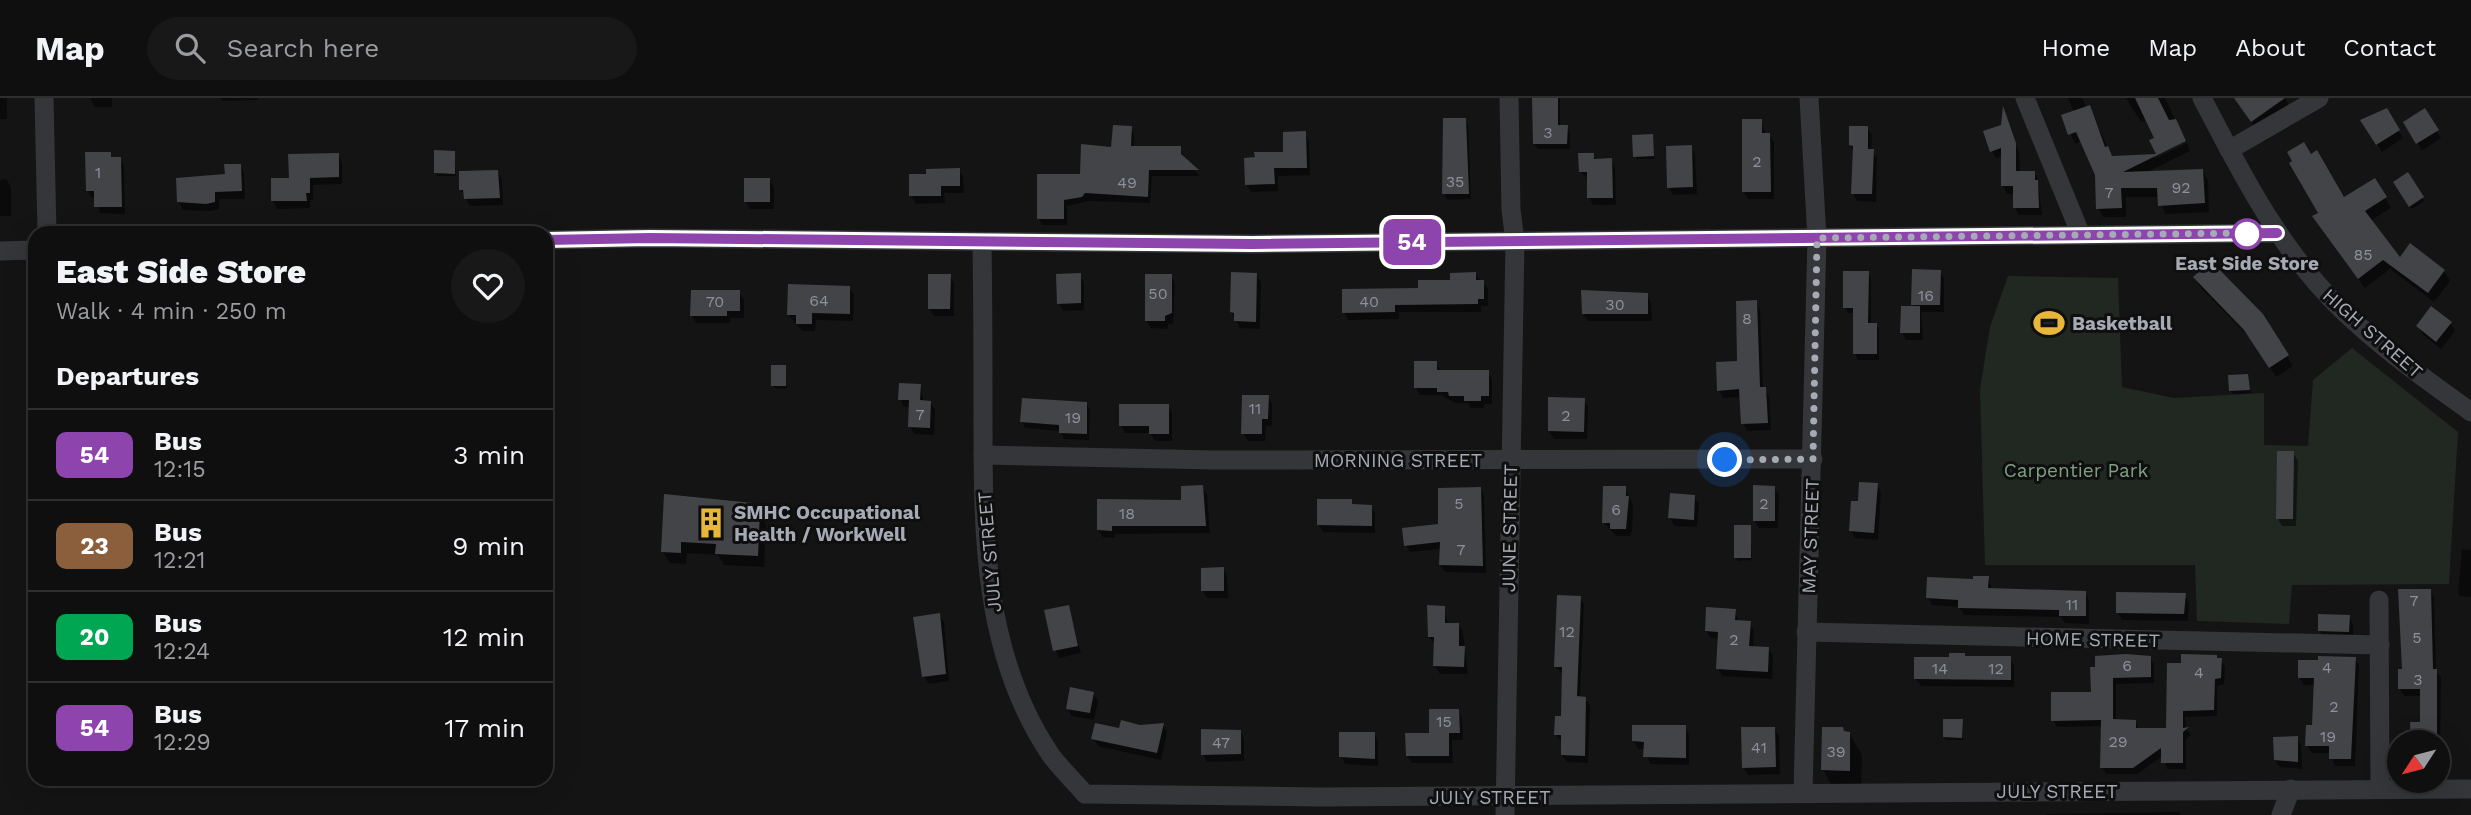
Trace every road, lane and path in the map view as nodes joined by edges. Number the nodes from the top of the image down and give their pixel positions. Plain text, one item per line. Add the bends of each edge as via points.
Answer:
1 (44, 98) edge
2 (1509, 98) edge
3 (1809, 98) edge
4 (2025, 98) edge
5 (2202, 98) edge
6 (2319, 98) edge
7 (2229, 150) junction
8 (47, 226) edge
9 (2277, 233) junction
10 (2081, 235) junction
11 (1817, 238) junction
12 (553, 240) edge
13 (1515, 241) junction
14 (982, 244) junction
15 (28, 250) edge
16 (0, 251) edge
17 (2471, 412) edge
18 (983, 455) junction
19 (1813, 459) junction
20 (1510, 461) junction
21 (2379, 600) dead end
22 (1806, 632) junction
23 (2380, 645) junction
24 (2380, 788) junction
25 (2291, 789) junction
26 (2471, 789) edge
27 (1803, 793) junction
28 (1505, 806) edge
29 (2281, 815) edge

1 - 8 street
2 - 13 street, JUNE STREET
3 - 11 street, MAY STREET
4 - 10 street
5 - 7 street, HIGH STREET
6 - 7 street
7 - 9 street, HIGH STREET
9 - 10 street
9 - 17 street, HIGH STREET via 2349,317
10 - 11 street
11 - 13 street
11 - 19 street, MAY STREET
12 - 14 street
13 - 14 street
13 - 20 street, JUNE STREET
14 - 18 street, JULY STREET
15 - 16 street
18 - 20 street, MORNING STREET
18 - 28 street, JULY STREET via 988,574 1003,653 1050,754 1085,794
19 - 20 street, MORNING STREET
19 - 22 street, MAY STREET
20 - 28 street, JUNE STREET
21 - 23 street
22 - 23 street, HOME STREET
22 - 27 street, MAY STREET
23 - 24 street
24 - 25 street, JULY STREET
24 - 26 street, JULY STREET
25 - 27 street, JULY STREET
25 - 29 street
27 - 28 street, JULY STREET

